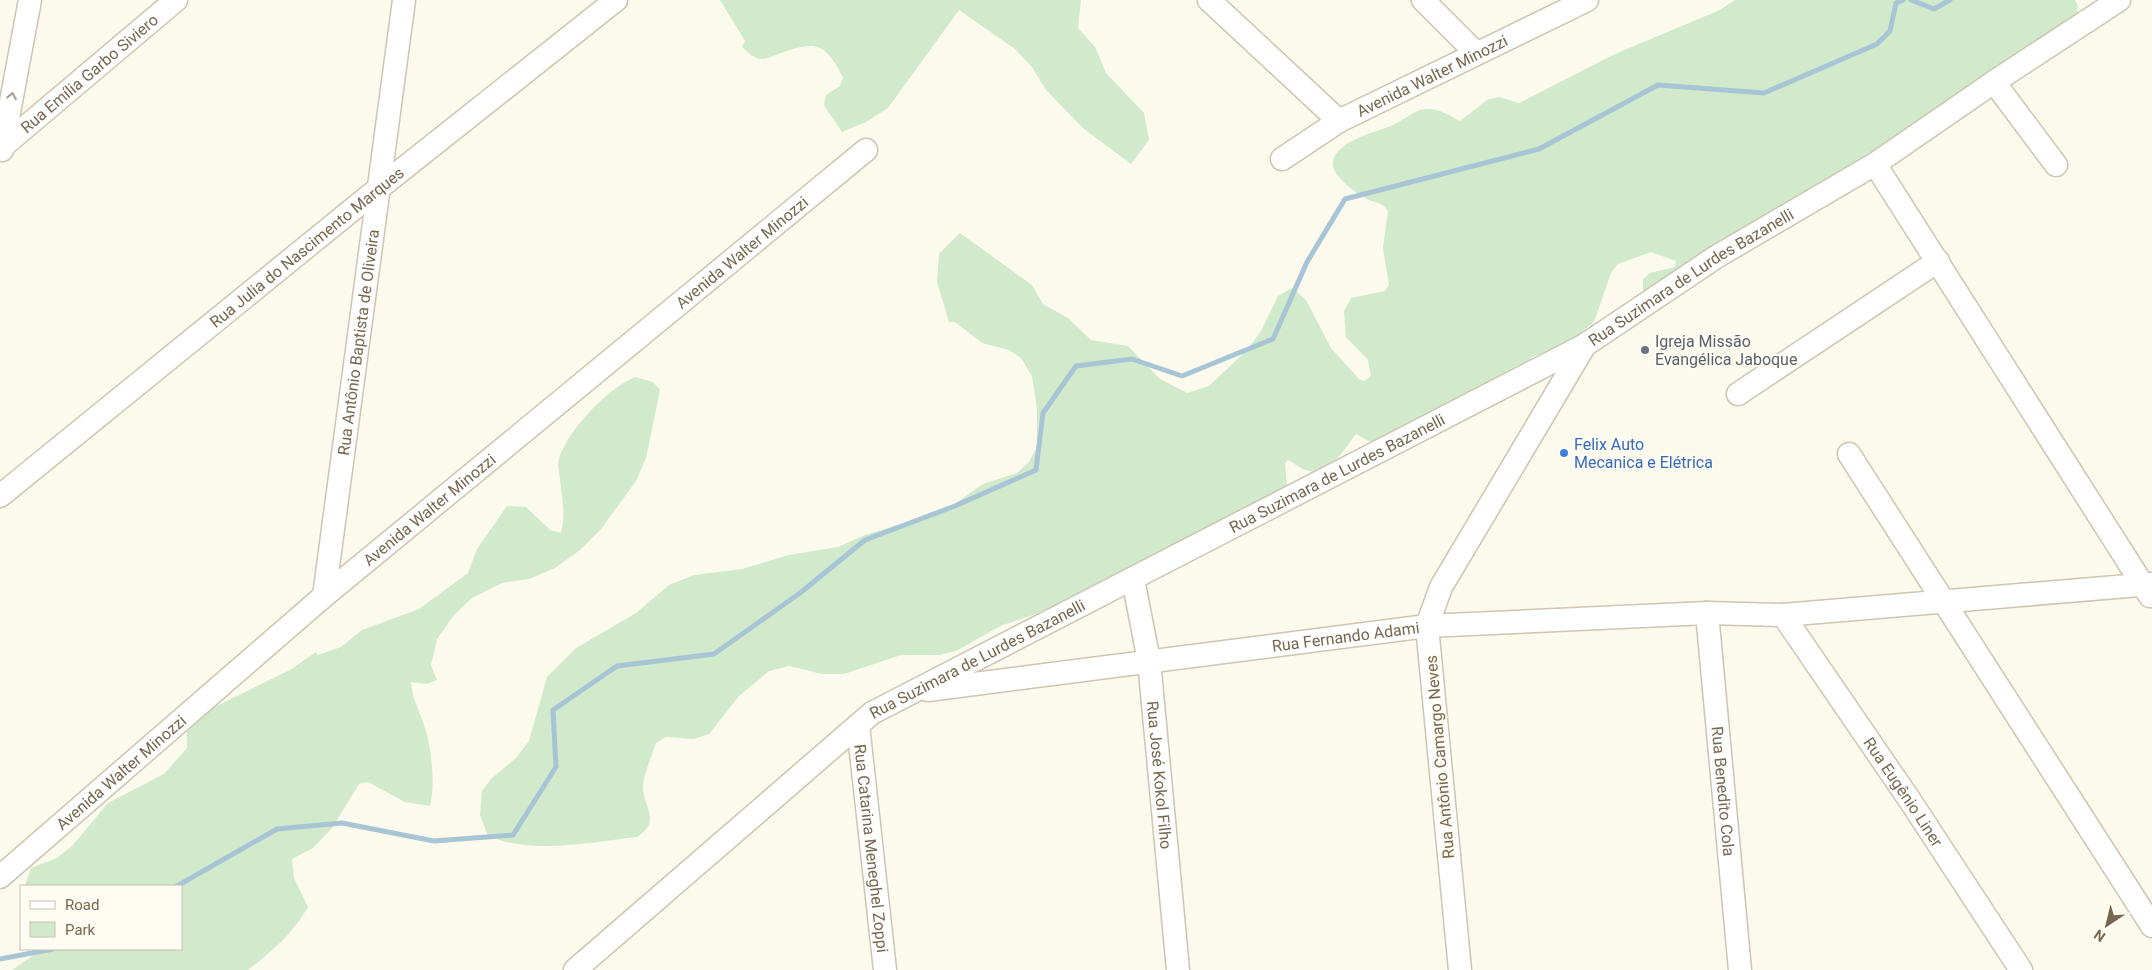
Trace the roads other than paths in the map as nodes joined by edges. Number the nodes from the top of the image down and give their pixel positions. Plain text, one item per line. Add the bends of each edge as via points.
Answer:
1 (30, 0) edge
2 (176, 0) edge
3 (404, 0) edge
4 (616, 0) edge
5 (1423, 0) edge
6 (1587, 0) edge
7 (2119, 0) edge
8 (1218, 3) edge
9 (1476, 53) junction
10 (1994, 82) junction
11 (1339, 121) junction
12 (866, 150) dead end
13 (1, 151) edge
14 (1282, 159) dead end
15 (1876, 164) junction
16 (2056, 165) dead end
17 (379, 188) junction
18 (1938, 261) junction
19 (1585, 345) junction
20 (1738, 394) dead end
21 (1849, 454) dead end
22 (0, 496) edge
23 (1133, 580) junction
24 (2149, 589) edge
25 (324, 596) junction
26 (1944, 601) junction
27 (1707, 613) junction
28 (1783, 615) junction
29 (1428, 626) junction
30 (1149, 661) junction
31 (912, 692) junction
32 (858, 726) junction
33 (0, 877) edge
34 (2152, 926) edge
35 (575, 970) edge
36 (884, 970) edge
37 (1178, 970) edge
38 (1460, 970) edge
39 (1740, 970) edge
40 (2021, 970) edge

13 -> 1 street
2 - 13 street, Rua Emília Garbo Siviero
3 - 17 street, Rua Antônio Baptista de Oliveira
4 - 17 street, Rua Julia do Nascimento Marques
5 - 9 street
6 - 9 street, Avenida Walter Minozzi
7 - 10 street, Rua Suzimara de Lurdes Bazanelli
8 - 11 street
9 - 11 street, Avenida Walter Minozzi
10 - 15 street, Rua Suzimara de Lurdes Bazanelli
10 - 16 street
11 - 14 street, Avenida Walter Minozzi
12 - 25 street, Avenida Walter Minozzi
15 - 18 street
15 - 19 street, Rua Suzimara de Lurdes Bazanelli via 1716,257
17 - 22 street, Rua Julia do Nascimento Marques
17 - 25 street, Rua Antônio Baptista de Oliveira
18 - 20 street
18 - 24 street
19 - 23 street, Rua Suzimara de Lurdes Bazanelli
19 - 29 street, Rua Antônio Camargo Neves via 1441,587
21 - 26 street
23 - 30 street, Rua José Kokol Filho
23 - 31 street, Rua Suzimara de Lurdes Bazanelli
24 - 26 street, Rua Fernando Adami
25 - 33 street, Avenida Walter Minozzi
26 - 28 street, Rua Fernando Adami
26 - 34 street
27 - 28 street, Rua Fernando Adami
27 - 29 street, Rua Fernando Adami
27 - 39 street, Rua Benedito Cola
28 - 40 street, Rua Eugênio Liner
29 - 30 street, Rua Fernando Adami
29 - 38 street, Rua Antônio Camargo Neves
30 - 31 street, Rua Fernando Adami
30 - 37 street, Rua José Kokol Filho
31 - 32 street, Rua Suzimara de Lurdes Bazanelli via 872,713
32 - 35 street, Rua Suzimara de Lurdes Bazanelli
32 - 36 street, Rua Catarina Meneghel Zoppi

